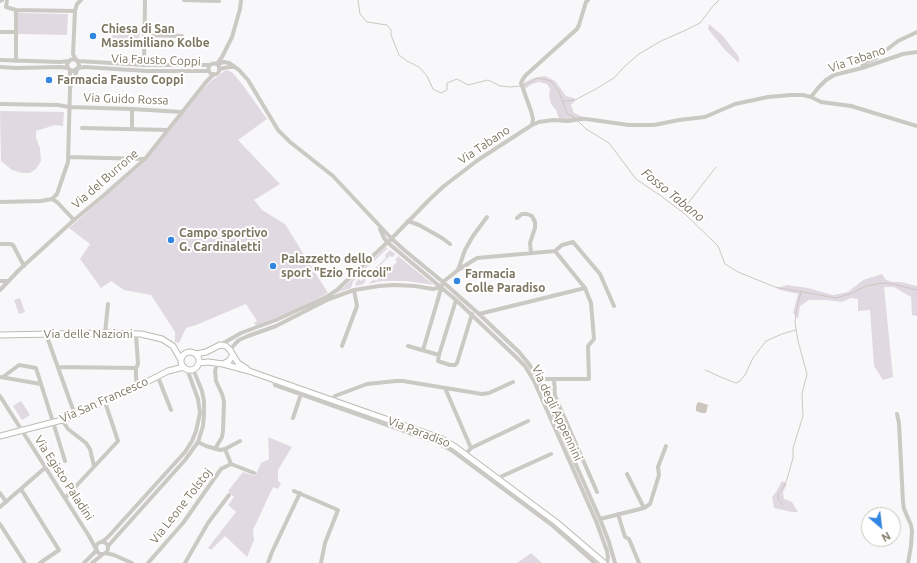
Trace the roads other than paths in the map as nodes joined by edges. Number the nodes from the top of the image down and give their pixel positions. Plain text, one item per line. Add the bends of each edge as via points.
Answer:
1 (7, 0) edge
2 (81, 0) edge
3 (145, 0) edge
4 (184, 0) edge
5 (241, 0) edge
6 (585, 1) edge
7 (219, 2) dead end
8 (16, 10) junction
9 (75, 11) junction
10 (0, 32) edge
11 (16, 32) junction
12 (917, 32) edge
13 (144, 35) junction
14 (182, 36) dead end
15 (917, 52) edge
16 (74, 54) junction
17 (0, 60) edge
18 (70, 60) junction
19 (77, 60) junction
20 (16, 61) junction
21 (144, 64) junction
22 (217, 64) junction
23 (210, 65) junction
24 (0, 67) edge
25 (234, 67) junction
26 (862, 68) junction
27 (69, 69) junction
28 (78, 69) junction
29 (219, 69) junction
30 (209, 72) junction
31 (214, 74) junction
32 (70, 89) junction
33 (811, 97) junction
34 (0, 104) edge
35 (69, 107) junction
36 (132, 109) junction
37 (182, 112) junction
38 (532, 125) junction
39 (917, 126) edge
40 (82, 128) dead end
41 (132, 129) junction
42 (168, 130) junction
43 (68, 157) junction
44 (145, 159) junction
45 (52, 199) junction
46 (0, 202) edge
47 (487, 217) dead end
48 (517, 218) dead end
49 (74, 220) junction
50 (408, 221) junction
51 (378, 224) junction
52 (391, 238) junction
53 (387, 242) junction
54 (0, 244) edge
55 (450, 244) dead end
56 (555, 251) junction
57 (531, 253) junction
58 (24, 266) junction
59 (458, 270) junction
60 (0, 281) edge
61 (8, 281) junction
62 (443, 282) junction
63 (441, 287) junction
64 (585, 288) junction
65 (0, 290) edge
66 (354, 290) junction
67 (456, 300) junction
68 (108, 304) dead end
69 (614, 306) dead end
70 (479, 314) junction
71 (473, 316) junction
72 (105, 333) junction
73 (46, 334) junction
74 (136, 334) junction
75 (0, 335) edge
76 (220, 345) junction
77 (342, 346) dead end
78 (408, 346) dead end
79 (230, 350) junction
80 (423, 350) junction
81 (196, 354) junction
82 (439, 355) junction
83 (233, 356) junction
84 (199, 363) junction
85 (220, 364) junction
86 (183, 365) junction
87 (58, 367) junction
88 (136, 368) junction
89 (194, 369) junction
90 (249, 370) junction
91 (2, 377) edge
92 (158, 377) junction
93 (554, 379) junction
94 (536, 380) junction
95 (513, 382) dead end
96 (41, 384) junction
97 (137, 387) junction
98 (445, 388) junction
99 (302, 392) junction
100 (0, 396) edge
101 (105, 402) junction
102 (331, 402) junction
103 (171, 410) dead end
104 (897, 414) dead end
105 (75, 415) junction
106 (293, 418) dead end
107 (62, 420) junction
108 (528, 421) dead end
109 (54, 422) junction
110 (22, 431) junction
111 (0, 436) edge
112 (198, 442) junction
113 (240, 442) dead end
114 (666, 446) dead end
115 (471, 448) junction
116 (215, 449) junction
117 (225, 449) junction
118 (466, 454) junction
119 (551, 454) dead end
120 (65, 461) dead end
121 (231, 464) junction
122 (94, 466) junction
123 (46, 467) junction
124 (254, 473) dead end
125 (627, 474) dead end
126 (498, 478) junction
127 (21, 489) junction
128 (294, 491) dead end
129 (597, 492) dead end
130 (0, 493) edge
131 (300, 493) junction
132 (229, 495) dead end
133 (65, 498) junction
134 (6, 502) junction
135 (0, 507) edge
136 (644, 508) junction
137 (618, 514) junction
138 (600, 519) junction
139 (0, 524) edge
140 (554, 524) junction
141 (90, 537) junction
142 (102, 542) junction
143 (108, 546) junction
144 (96, 549) junction
145 (607, 551) junction
146 (103, 554) junction
147 (114, 555) junction
148 (613, 558) junction
149 (596, 560) edge
150 (25, 563) edge
151 (40, 563) edge
152 (84, 563) edge
153 (92, 563) edge
154 (132, 563) edge
155 (148, 563) edge
156 (185, 563) edge
157 (268, 563) edge
158 (321, 563) edge
159 (605, 563) edge
160 (611, 563) edge
161 (615, 563) edge
162 (639, 563) edge
163 (908, 563) edge

1 - 8 street via 6,7
2 - 9 street
3 - 13 street
4 - 7 street
5 - 22 street via 232,37
6 - 38 street via 577,29 526,75 521,83 531,110
8 - 9 street
8 - 11 street
9 - 16 street
10 - 11 street
11 - 20 street
12 - 26 street via 898,40
13 - 14 street
13 - 21 street
15 - 26 street, Via Tabano
16 - 18 street
16 - 19 street
17 - 20 street, Via Fausto Coppi
18 - 19 street, Via Fausto Coppi
18 - 20 street, Via Fausto Coppi
18 - 27 street via 67,64
19 - 21 street, Via Fausto Coppi
19 - 28 street
21 - 23 street, Via Fausto Coppi
22 - 23 street
22 - 25 street via 224,62
22 - 29 street
23 - 30 street
24 - 27 street, Via Fausto Coppi
25 - 29 street
25 - 51 street, Via degli Appennini via 248,80 278,130 333,176
26 - 33 street, Via Tabano via 834,75
27 - 28 street, Via Fausto Coppi
27 - 32 street
28 - 30 street, Via Fausto Coppi via 85,67
28 - 32 street
29 - 31 street
30 - 31 street
31 - 37 street, Via del Burrone
32 - 35 street
33 - 38 street, Via Tabano via 768,97 735,104 705,117 654,125 629,126 581,119 553,120
33 - 39 street, Via Tabano via 821,102 851,106
34 - 35 street, Via Guido Rossa
35 - 36 street, Via Guido Rossa
35 - 43 street
36 - 37 street, Via Guido Rossa
36 - 41 street
37 - 42 street, Via del Burrone
38 - 50 street, Via Tabano via 461,172
40 - 41 street
41 - 42 street
42 - 44 street, Via del Burrone
43 - 44 street
43 - 45 street via 62,181
44 - 49 street, Via del Burrone
45 - 46 street
45 - 49 street
47 - 59 street via 465,250
48 - 57 street via 527,214 532,216 535,222 530,243
49 - 58 street, Via del Burrone
50 - 52 street, Via Tabano
50 - 55 street
51 - 52 street, Via degli Appennini
51 - 53 street
52 - 53 street, Via Tabano
52 - 62 street, Via degli Appennini
53 - 63 street, Via degli Appennini
53 - 76 street, Via Tabano via 328,296 241,333
54 - 58 street via 14,245
56 - 57 street
56 - 64 street
56 - 69 street via 562,245 573,242 600,274
57 - 59 street via 477,258
58 - 61 street, Via del Burrone
59 - 62 street
60 - 61 street
61 - 65 street, Via del Burrone
62 - 63 street
62 - 70 street, Via degli Appennini
63 - 66 street via 433,289 394,285
63 - 67 street, Via degli Appennini
63 - 80 street
64 - 70 street
64 - 93 street via 591,303 594,339 588,346 589,379
66 - 77 street via 357,306
66 - 79 street via 239,340
67 - 71 street, Via degli Appennini
67 - 82 street
68 - 72 street
70 - 71 street
70 - 94 street, Via degli Appennini via 519,352 529,364
71 - 82 street via 457,363 450,365 438,361
71 - 94 street, Via degli Appennini
72 - 73 main road, Via delle Nazioni
72 - 74 main road, Via delle Nazioni
73 - 75 main road, Via delle Nazioni
73 - 87 street
74 - 86 main road, Via delle Nazioni via 162,339 173,346
74 - 88 street
76 - 79 main road
76 - 81 main road
78 - 80 street
79 - 83 main road
80 - 82 street
81 - 84 main road
81 - 86 main road via 188,352 183,355
83 - 85 main road via 229,361
83 - 90 main road
84 - 85 main road
84 - 89 main road
85 - 90 main road
85 - 116 street via 215,371 216,382 224,401 223,432
86 - 89 main road
86 - 92 main road, Via San Francesco
86 - 142 street via 198,399 200,413 192,441 185,452
87 - 88 street
87 - 105 street
88 - 97 street
89 - 112 street via 204,401 203,426
90 - 99 main road, Via Paradiso
91 - 96 street
91 - 96 street via 19,366 36,368
92 - 97 main road, Via San Francesco
92 - 103 street
93 - 94 street
93 - 129 street via 555,396
94 - 138 street, Via degli Appennini
94 - 145 street, Via degli Appennini
95 - 98 street via 482,394
96 - 109 street
97 - 101 main road, Via San Francesco
98 - 102 street via 403,381 367,384 335,396
98 - 115 street
99 - 102 main road, Via Paradiso
99 - 106 street
100 - 110 street, Via Egisto Paladini
101 - 105 main road, Via San Francesco
101 - 122 street via 118,441
102 - 118 main road, Via Paradiso via 440,438
102 - 140 street via 451,450
104 - 163 street via 903,502 912,532
105 - 107 main road, Via San Francesco
107 - 109 main road, Via San Francesco
107 - 122 street via 68,429 86,443
108 - 115 street
109 - 110 main road, Via San Francesco
109 - 120 street
110 - 111 main road, Via San Francesco
110 - 123 street, Via Egisto Paladini
112 - 116 street
112 - 143 street
113 - 117 street
114 - 136 street via 658,467 659,475 650,504
115 - 118 street
116 - 117 street
117 - 121 street
118 - 126 main road, Via Paradiso
119 - 126 street
121 - 124 street
121 - 155 street, Via Leone Tolstoj via 221,469 183,523
122 - 133 street
123 - 127 street
123 - 133 street, Via Egisto Paladini
125 - 136 street
126 - 140 main road, Via Paradiso
127 - 134 street
127 - 151 street via 59,550
128 - 131 street
130 - 134 street
131 - 157 street
131 - 158 street via 338,510 325,543
132 - 156 street via 208,523
133 - 141 street, Via Egisto Paladini
134 - 135 street
136 - 137 street
137 - 138 street
137 - 162 street via 625,537 629,539
138 - 148 street, Via degli Appennini
139 - 150 street
140 - 149 main road, Via Paradiso
141 - 142 street, Via Egisto Paladini
141 - 144 street, Via Egisto Paladini
142 - 143 street
142 - 144 street
143 - 146 street
143 - 147 street
144 - 146 street
144 - 152 street
145 - 149 street
145 - 159 street, Via degli Appennini
146 - 147 street
146 - 153 street
147 - 154 street
148 - 160 street
148 - 161 street, Via degli Appennini
149 - 159 main road, Via Paradiso

